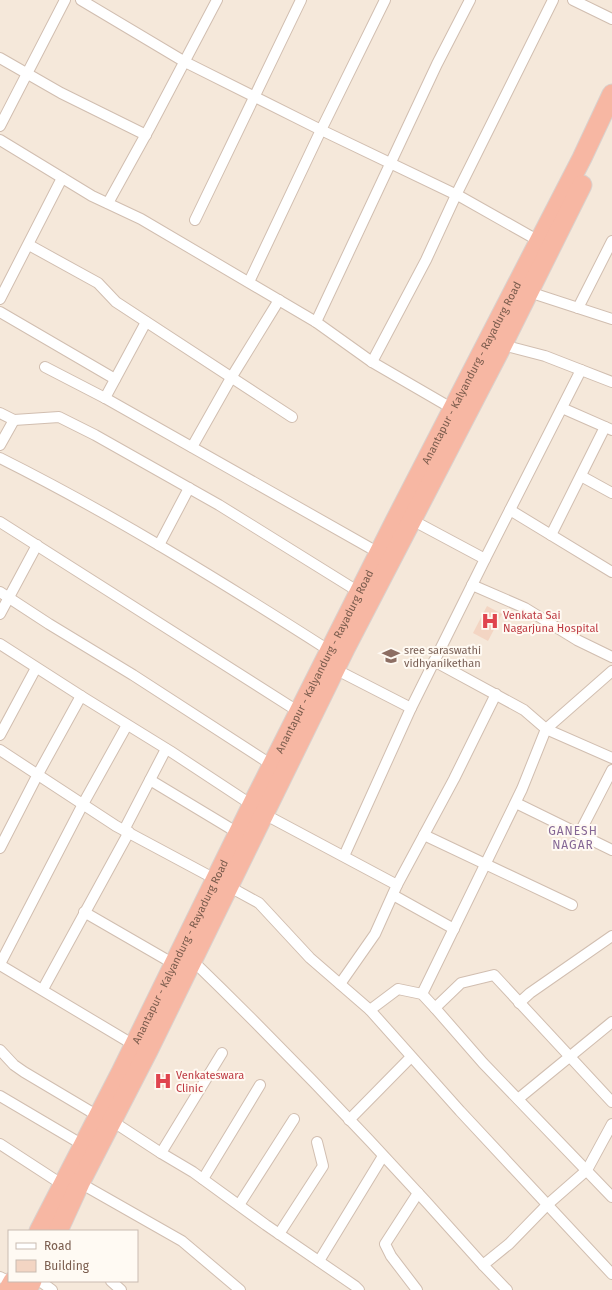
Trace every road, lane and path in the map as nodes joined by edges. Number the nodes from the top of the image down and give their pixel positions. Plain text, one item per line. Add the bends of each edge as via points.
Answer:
1 (81, 0) edge
2 (217, 0) edge
3 (301, 0) edge
4 (385, 0) edge
5 (470, 0) edge
6 (553, 0) edge
7 (573, 0) edge
8 (63, 1) edge
9 (612, 19) edge
10 (0, 58) edge
11 (185, 62) junction
12 (27, 74) junction
13 (612, 94) edge
14 (254, 97) junction
15 (612, 122) edge
16 (0, 126) edge
17 (321, 130) junction
18 (146, 135) junction
19 (0, 140) edge
20 (391, 164) junction
21 (62, 178) junction
22 (456, 195) junction
23 (108, 204) junction
24 (195, 220) dead end
25 (539, 241) junction
26 (612, 241) edge
27 (29, 245) junction
28 (249, 282) junction
29 (529, 292) junction
30 (0, 299) edge
31 (279, 300) junction
32 (578, 308) junction
33 (0, 312) edge
34 (612, 319) edge
35 (146, 322) junction
36 (316, 322) junction
37 (495, 343) junction
38 (372, 362) junction
39 (44, 366) dead end
40 (581, 370) junction
41 (231, 378) junction
42 (115, 379) junction
43 (612, 382) edge
44 (105, 398) junction
45 (562, 408) junction
46 (453, 409) junction
47 (0, 413) edge
48 (292, 418) dead end
49 (14, 420) junction
50 (608, 428) edge
51 (0, 445) edge
52 (192, 447) junction
53 (0, 458) edge
54 (581, 476) junction
55 (189, 488) junction
56 (612, 493) edge
57 (510, 510) junction
58 (412, 520) junction
59 (0, 522) edge
60 (551, 535) junction
61 (37, 545) junction
62 (159, 545) junction
63 (379, 553) junction
64 (485, 559) junction
65 (612, 572) edge
66 (472, 585) junction
67 (0, 592) edge
68 (359, 592) junction
69 (9, 598) junction
70 (0, 614) edge
71 (0, 644) edge
72 (612, 657) edge
73 (330, 661) junction
74 (434, 661) junction
75 (36, 668) junction
76 (612, 671) edge
77 (496, 694) junction
78 (81, 696) junction
79 (411, 708) junction
80 (299, 712) junction
81 (127, 725) junction
82 (546, 729) junction
83 (0, 735) edge
84 (166, 749) junction
85 (0, 750) edge
86 (612, 758) edge
87 (272, 765) junction
88 (612, 770) edge
89 (38, 774) junction
90 (150, 780) junction
91 (516, 803) junction
92 (83, 804) junction
93 (258, 810) junction
94 (127, 831) junction
95 (238, 833) junction
96 (579, 834) junction
97 (424, 835) junction
98 (0, 848) edge
99 (612, 850) edge
100 (344, 856) junction
101 (485, 864) junction
102 (222, 883) junction
103 (397, 885) junction
104 (393, 895) junction
105 (572, 905) dead end
106 (84, 912) junction
107 (454, 929) junction
108 (612, 936) edge
109 (183, 962) junction
110 (0, 964) edge
111 (340, 984) junction
112 (43, 989) junction
113 (422, 994) junction
114 (519, 1002) junction
115 (435, 1008) junction
116 (370, 1010) junction
117 (612, 1022) edge
118 (134, 1045) junction
119 (0, 1050) edge
120 (222, 1053) dead end
121 (411, 1057) junction
122 (569, 1057) junction
123 (260, 1086) dead end
124 (0, 1096) edge
125 (518, 1099) junction
126 (612, 1102) edge
127 (105, 1119) junction
128 (294, 1119) dead end
129 (349, 1120) junction
130 (612, 1124) edge
131 (317, 1142) dead end
132 (0, 1144) edge
133 (84, 1145) junction
134 (161, 1154) junction
135 (383, 1156) junction
136 (587, 1170) junction
137 (203, 1179) junction
138 (71, 1184) junction
139 (418, 1193) junction
140 (612, 1197) edge
141 (239, 1205) junction
142 (547, 1205) junction
143 (40, 1230) edge
144 (58, 1230) edge
145 (279, 1234) junction
146 (319, 1261) junction
147 (483, 1265) junction
148 (612, 1274) edge
149 (25, 1282) edge
150 (41, 1282) edge
151 (112, 1282) edge
152 (12, 1284) edge
153 (52, 1290) edge
154 (121, 1290) edge
155 (240, 1290) edge
156 (359, 1290) edge
157 (417, 1290) edge
158 (507, 1290) edge

1 - 11 street
2 - 11 street
3 - 14 street
4 - 17 street
5 - 20 street
6 - 22 street
7 - 9 street
8 - 12 street
10 - 12 street
11 - 14 street
11 - 18 street
12 - 16 street
12 - 18 street
13 - 25 highway, Anantapur - Kalyandurg - Rayadurg Road
14 - 17 street
14 - 24 street
15 - 29 highway, Anantapur - Kalyandurg - Rayadurg Road
17 - 20 street
17 - 28 street
18 - 23 street
19 - 21 street
20 - 22 street
20 - 36 street
21 - 23 street
21 - 27 street
22 - 25 street
22 - 38 street via 426,260
23 - 28 street via 141,219
25 - 37 highway, Anantapur - Kalyandurg - Rayadurg Road
26 - 32 street
27 - 30 street
27 - 35 street via 98,283 116,302
28 - 31 street
29 - 32 street
29 - 37 highway, Anantapur - Kalyandurg - Rayadurg Road
31 - 36 street
31 - 41 street
32 - 34 street
33 - 42 street
35 - 41 street
35 - 42 street
36 - 38 street
37 - 40 street via 545,356
37 - 46 highway, Anantapur - Kalyandurg - Rayadurg Road
37 - 58 highway, Anantapur - Kalyandurg - Rayadurg Road
38 - 46 street
39 - 44 street
40 - 43 street
40 - 45 street
41 - 48 street
41 - 52 street
42 - 44 street
44 - 52 street
45 - 50 street
45 - 57 street
46 - 63 highway, Anantapur - Kalyandurg - Rayadurg Road
47 - 49 street
49 - 51 street
49 - 55 street via 59,417
50 - 54 street
52 - 63 street
53 - 62 street via 53,484
54 - 56 street
54 - 60 street
55 - 62 street
55 - 68 street
57 - 60 street
57 - 64 street
58 - 64 street
58 - 73 highway, Anantapur - Kalyandurg - Rayadurg Road
59 - 61 street
60 - 65 street
61 - 69 street
61 - 80 street
62 - 73 street via 215,578
63 - 68 highway, Anantapur - Kalyandurg - Rayadurg Road
64 - 66 street
66 - 72 street via 525,608 576,640
66 - 74 street
67 - 69 street
68 - 73 highway, Anantapur - Kalyandurg - Rayadurg Road
69 - 70 street
69 - 87 street
71 - 75 street
73 - 79 street
73 - 80 highway, Anantapur - Kalyandurg - Rayadurg Road
73 - 93 highway, Anantapur - Kalyandurg - Rayadurg Road
74 - 77 street
74 - 79 street
75 - 78 street
75 - 83 street
76 - 82 street
77 - 82 street via 524,710
77 - 97 street
78 - 81 street
78 - 89 street
79 - 100 street
80 - 87 highway, Anantapur - Kalyandurg - Rayadurg Road
81 - 84 street
81 - 92 street
82 - 86 street
82 - 91 street
84 - 90 street
84 - 93 street
85 - 89 street
87 - 93 highway, Anantapur - Kalyandurg - Rayadurg Road
88 - 96 street
89 - 92 street
89 - 98 street
90 - 94 street
90 - 95 street
91 - 96 street
91 - 101 street
92 - 94 street
92 - 110 street
93 - 95 highway, Anantapur - Kalyandurg - Rayadurg Road
93 - 100 street
93 - 102 highway, Anantapur - Kalyandurg - Rayadurg Road
94 - 102 street
94 - 106 street
95 - 102 highway, Anantapur - Kalyandurg - Rayadurg Road
96 - 99 street
97 - 101 street
97 - 103 street
100 - 103 street
101 - 105 street
101 - 107 street
102 - 109 highway, Anantapur - Kalyandurg - Rayadurg Road
102 - 111 street via 259,903 310,958
103 - 104 street
104 - 107 street
104 - 111 street via 375,934
106 - 109 street
106 - 112 street
107 - 113 street
108 - 114 street
109 - 118 highway, Anantapur - Kalyandurg - Rayadurg Road
109 - 127 highway, Anantapur - Kalyandurg - Rayadurg Road
109 - 129 street via 291,1059
110 - 112 street
111 - 116 street
112 - 118 street
113 - 115 street
113 - 116 street via 398,990
114 - 115 street via 494,976 461,983
114 - 122 street
115 - 125 street
116 - 121 street
117 - 122 street
118 - 127 highway, Anantapur - Kalyandurg - Rayadurg Road
119 - 127 street via 24,1072
120 - 134 street
121 - 129 street
121 - 142 street
122 - 125 street
122 - 126 street
123 - 137 street
124 - 133 street
125 - 136 street
127 - 133 highway, Anantapur - Kalyandurg - Rayadurg Road
127 - 134 street
127 - 138 highway, Anantapur - Kalyandurg - Rayadurg Road
128 - 141 street
129 - 135 street
130 - 136 street
131 - 145 street via 323,1166
132 - 138 street
133 - 138 highway, Anantapur - Kalyandurg - Rayadurg Road
134 - 137 street
135 - 139 street
135 - 146 street
136 - 140 street
136 - 142 street
137 - 141 street
138 - 143 highway, Anantapur - Kalyandurg - Rayadurg Road
138 - 144 highway, Anantapur - Kalyandurg - Rayadurg Road
138 - 155 street via 182,1241
139 - 147 street
139 - 157 street via 385,1244
141 - 145 street
142 - 147 street via 509,1244
142 - 148 street
145 - 146 street
146 - 156 street
147 - 158 street
149 - 152 highway
150 - 153 street
151 - 154 street

